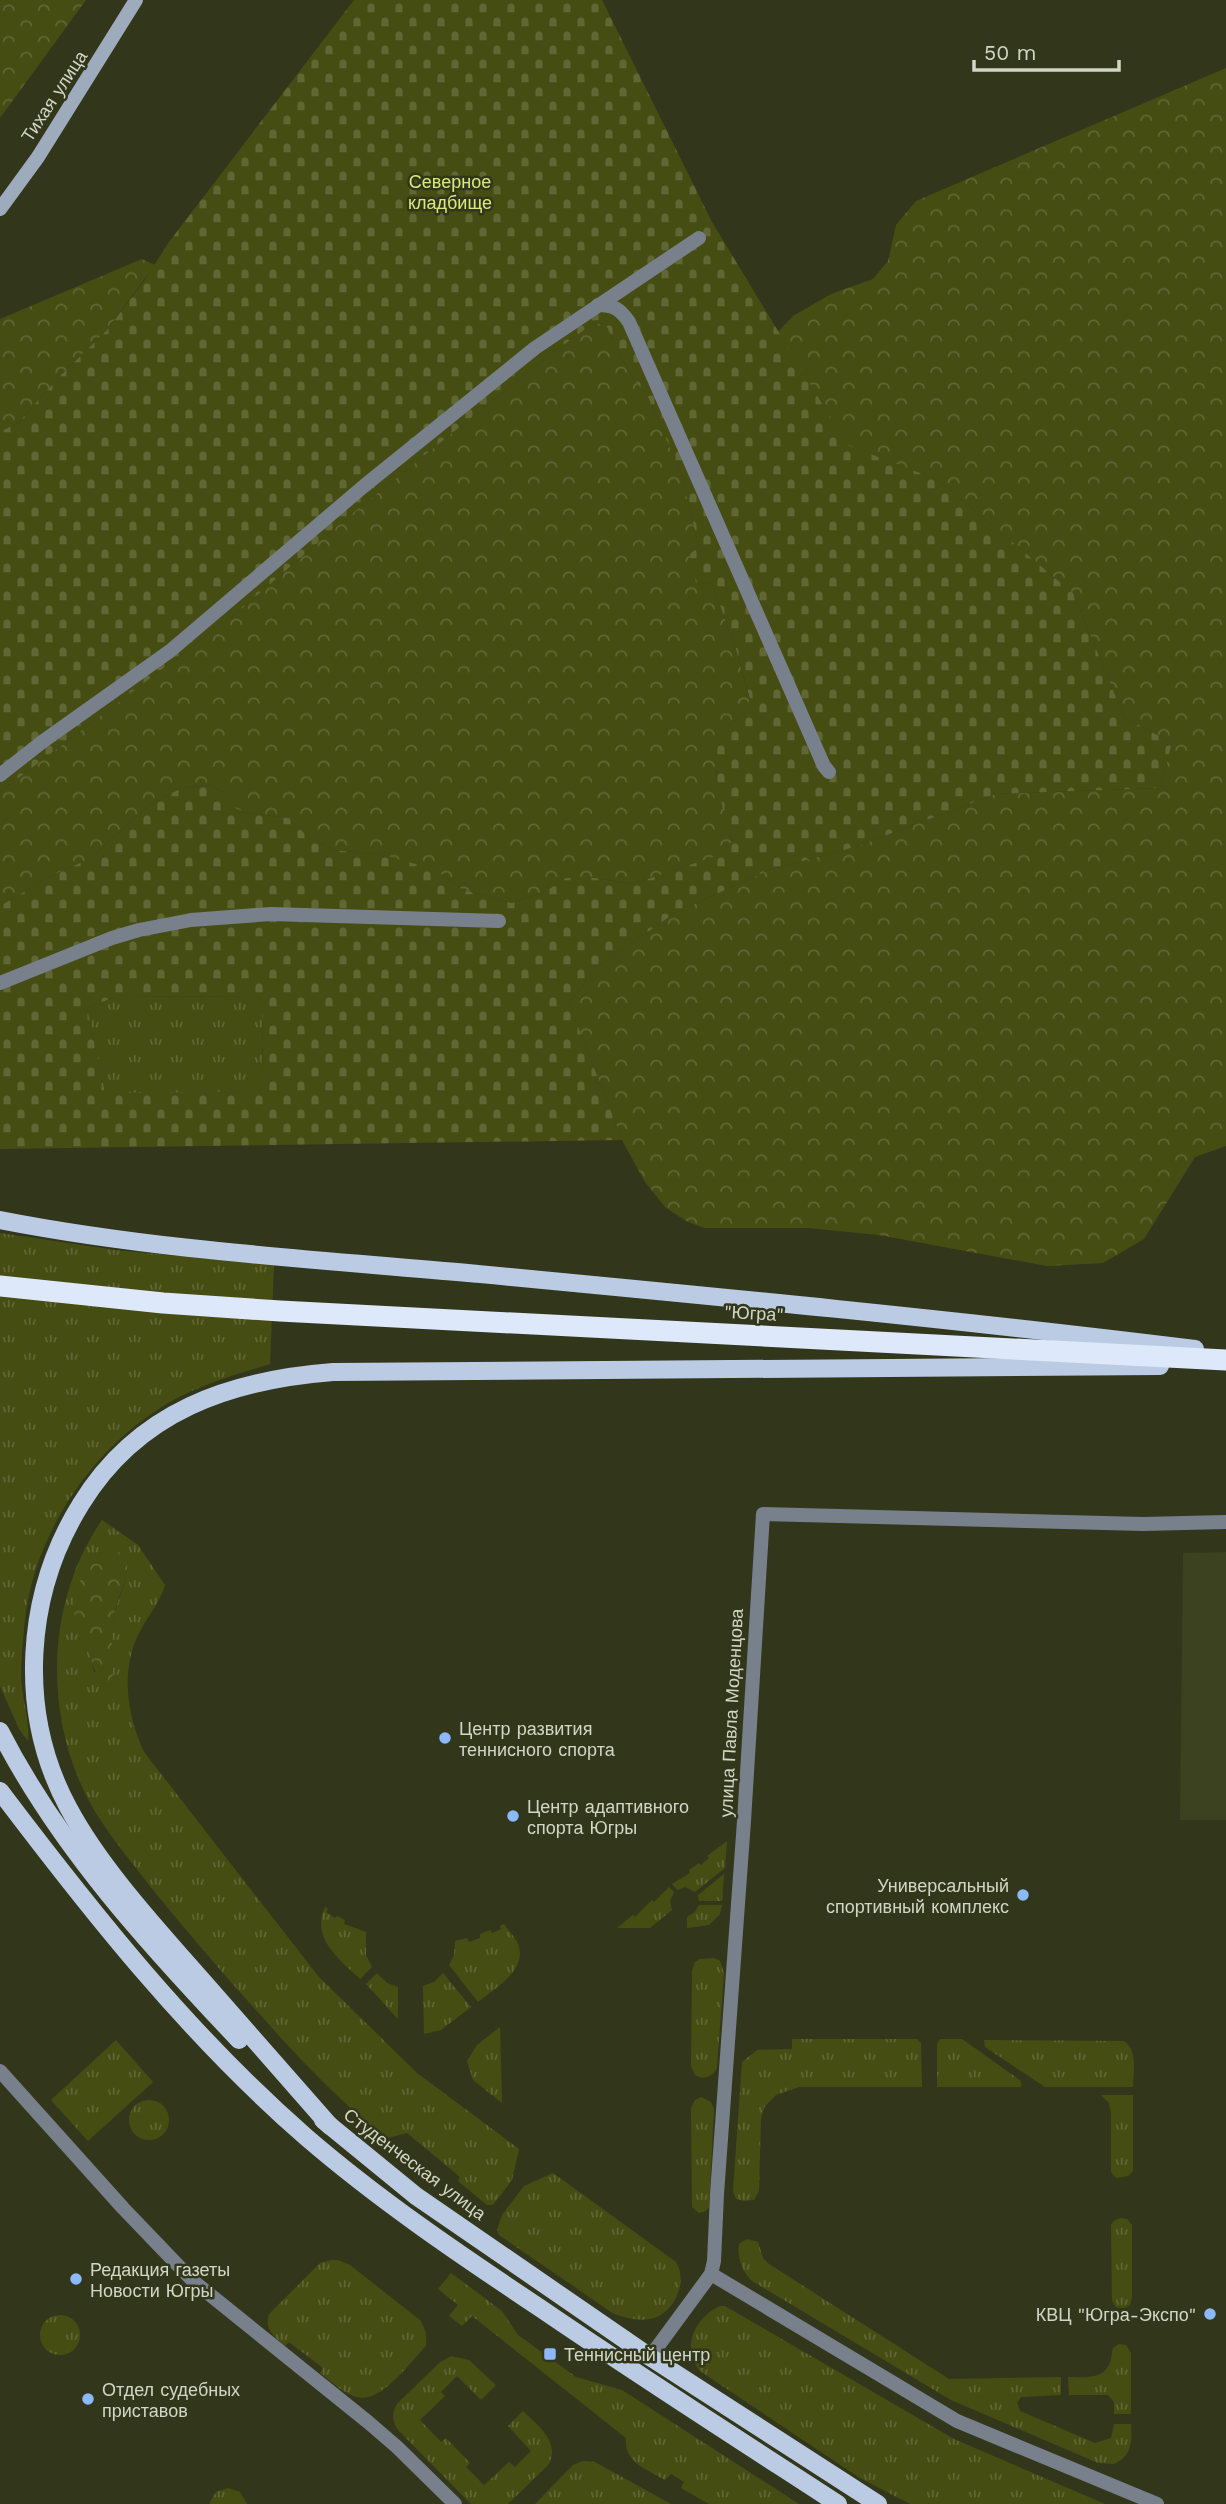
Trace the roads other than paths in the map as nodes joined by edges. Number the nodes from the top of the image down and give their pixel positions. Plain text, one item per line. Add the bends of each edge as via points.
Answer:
1 (136, 0) edge
2 (0, 209) edge
3 (699, 238) dead end
4 (598, 305) junction
5 (829, 772) dead end
6 (0, 775) edge
7 (499, 921) dead end
8 (0, 983) edge
9 (0, 1220) edge
10 (0, 1286) edge
11 (1226, 1353) edge
12 (1226, 1363) edge
13 (1226, 1522) edge
14 (0, 1731) edge
15 (0, 1791) edge
16 (0, 2071) edge
17 (330, 2126) junction
18 (711, 2274) junction
19 (650, 2357) junction
20 (455, 2504) edge
21 (838, 2504) edge
22 (878, 2504) edge
23 (1157, 2504) edge

1 - 2 main road, Тихая улица
3 - 4 street
4 - 5 street via 612,305 629,322
4 - 6 street via 449,417 170,651
7 - 8 street via 271,915 191,920 112,938
9 - 11 main road via 119,1241 887,1314
10 - 12 highway, "Югра" via 280,1311
12 - 17 main road via 291,1375 210,1396 177,1412 126,1450 104,1472 68,1526 42,1590 34,1679 45,1747 67,1807 110,1870
13 - 18 street, улица Павла Моденцова via 1130,1524 762,1514
14 - 17 main road, Студенческая улица via 77,1851 139,1931 242,2043
15 - 21 main road via 168,2000 306,2136 401,2213 479,2267
16 - 20 street via 193,2281 377,2430
17 - 19 main road, Студенческая улица via 416,2196
18 - 19 street, улица Павла Моденцова
18 - 23 street via 957,2421
19 - 22 main road, Студенческая улица

